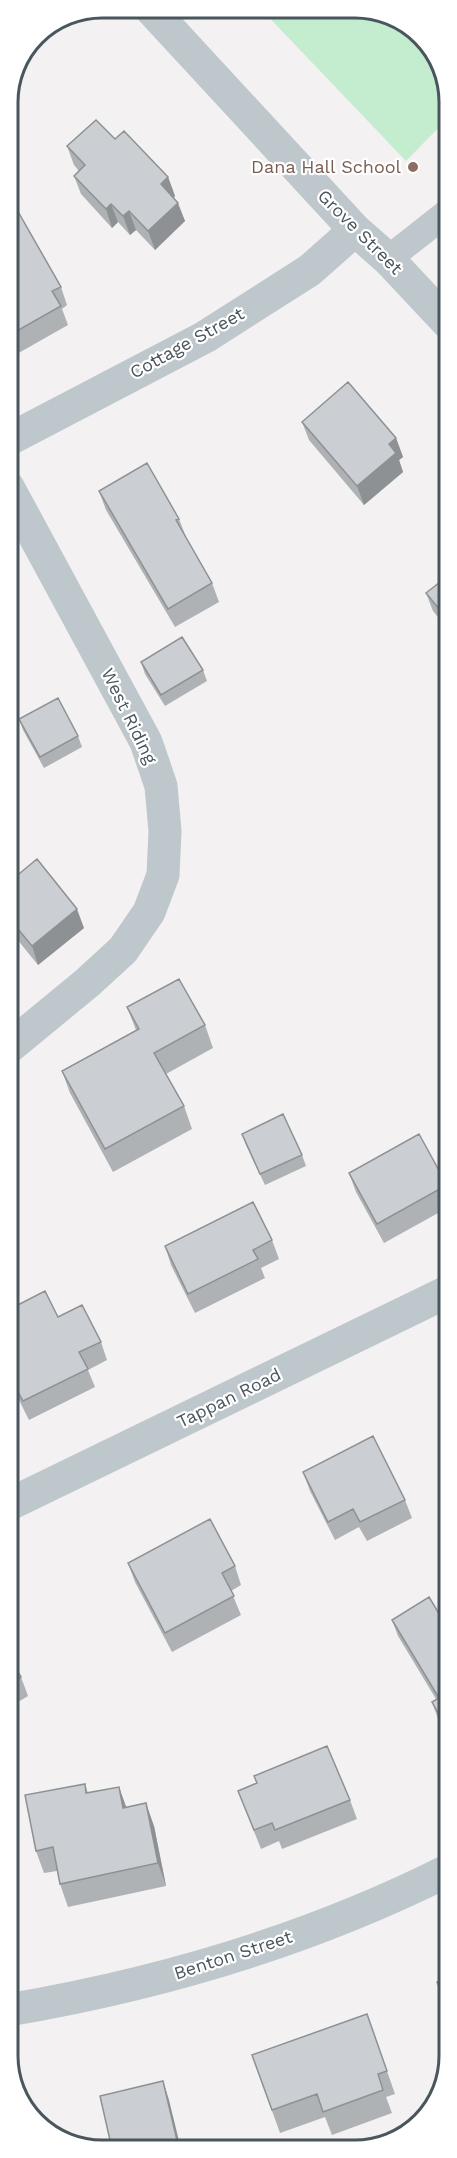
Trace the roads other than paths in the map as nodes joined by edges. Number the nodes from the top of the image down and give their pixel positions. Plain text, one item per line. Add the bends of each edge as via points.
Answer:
1 (159, 18) edge
2 (439, 220) edge
3 (355, 230) junction
4 (388, 259) junction
5 (439, 313) edge
6 (18, 435) edge
7 (18, 505) edge
8 (18, 1040) edge
9 (439, 1296) edge
10 (18, 1499) edge
11 (439, 1874) edge
12 (18, 2008) edge

1 - 3 street, Grove Street
2 - 4 lane
3 - 4 street, Grove Street
3 - 6 street, Cottage Street via 310,270 205,337
4 - 5 street, Grove Street
7 - 8 street, West Riding via 146,742 161,786 165,831 163,875 149,912 123,950
9 - 10 street, Tappan Road
11 - 12 street, Benton Street via 307,1931 190,1971 135,1986

